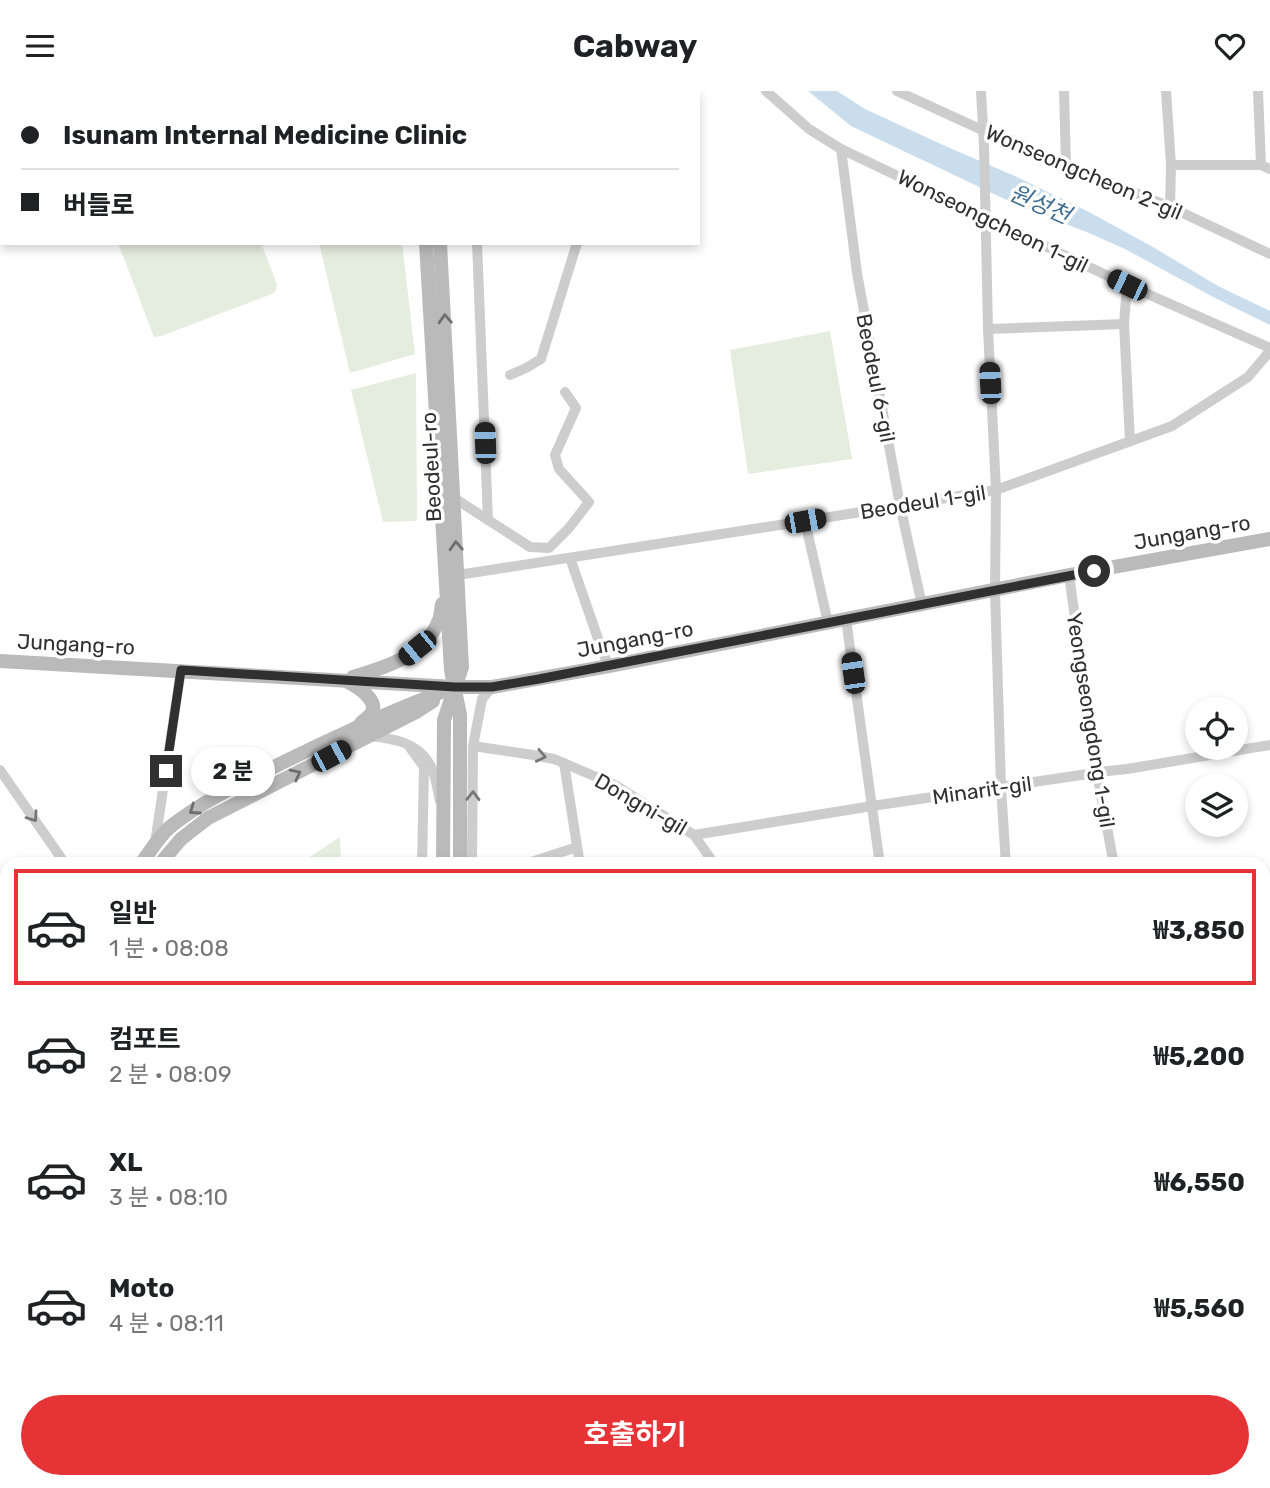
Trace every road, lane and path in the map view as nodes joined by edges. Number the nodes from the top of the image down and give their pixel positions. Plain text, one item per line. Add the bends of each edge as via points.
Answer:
1 (766, 91) edge
2 (897, 91) edge
3 (981, 91) edge
4 (1064, 91) edge
5 (1166, 91) edge
6 (1258, 91) edge
7 (982, 130) junction
8 (841, 149) junction
9 (1066, 165) junction
10 (1171, 165) junction
11 (1266, 167) edge
12 (1170, 207) junction
13 (985, 217) junction
14 (426, 245) edge
15 (440, 245) edge
16 (477, 245) edge
17 (576, 245) edge
18 (1270, 254) edge
19 (1127, 285) junction
20 (1124, 324) junction
21 (988, 329) junction
22 (1270, 349) edge
23 (510, 375) dead end
24 (565, 392) dead end
25 (1130, 441) junction
26 (996, 489) junction
27 (454, 498) junction
28 (900, 505) junction
29 (488, 520) junction
30 (805, 521) junction
31 (1270, 541) edge
32 (570, 558) junction
33 (1069, 575) junction
34 (458, 576) junction
35 (445, 589) junction
36 (995, 591) junction
37 (922, 605) junction
38 (846, 619) junction
39 (828, 623) junction
40 (0, 661) edge
41 (609, 666) junction
42 (181, 670) junction
43 (344, 680) junction
44 (455, 687) junction
45 (492, 687) junction
46 (356, 727) junction
47 (369, 736) junction
48 (1270, 745) edge
49 (409, 746) junction
50 (473, 746) junction
51 (564, 763) junction
52 (0, 770) edge
53 (1097, 773) junction
54 (1001, 787) junction
55 (872, 806) junction
56 (443, 811) junction
57 (694, 835) junction
58 (154, 846) junction
59 (577, 847) junction
60 (60, 857) edge
61 (146, 857) edge
62 (166, 857) edge
63 (422, 857) edge
64 (443, 857) edge
65 (460, 857) edge
66 (472, 857) edge
67 (546, 857) edge
68 (579, 857) edge
69 (709, 857) edge
70 (879, 857) edge
71 (1005, 857) edge
72 (1113, 857) edge

1 - 8 street, Wonseongcheon 1-gil via 809,129
2 - 7 street, Wonseongcheon 2-gil
3 - 7 street
4 - 9 street
5 - 10 street
6 - 11 street
7 - 9 street, Wonseongcheon 2-gil
7 - 13 street
8 - 13 street, Wonseongcheon 1-gil
8 - 28 street, Beodeul 6-gil via 857,273
9 - 12 street, Wonseongcheon 2-gil
10 - 11 street
10 - 12 street
12 - 18 street, Wonseongcheon 2-gil
13 - 19 street, Wonseongcheon 1-gil
13 - 21 street
14 - 35 street, Beodeul-ro
27 -> 15 street, Beodeul-ro
16 - 29 street
17 - 23 street via 541,359
19 - 20 street
19 - 22 street, Wonseongcheon 1-gil
20 - 21 street
20 - 25 street
21 - 26 street
22 - 25 street, Beodeul 1-gil via 1237,385 1172,426
24 - 29 street via 576,408 555,455 559,469 589,502 549,548 530,547
25 - 26 street, Beodeul 1-gil
26 - 28 street, Beodeul 1-gil
26 - 36 street
27 - 29 street
34 -> 27 street, Beodeul-ro
28 - 30 street, Beodeul 1-gil
28 - 37 street, Beodeul 6-gil
30 - 32 street, Beodeul 1-gil
30 - 39 street
31 - 33 street, Jungang-ro
32 - 34 street, Beodeul 1-gil
32 - 41 street
33 - 36 street, Jungang-ro
33 - 53 street, Yeongseongdong 1-gil
34 - 44 street, Beodeul-ro via 462,667
35 - 43 street via 439,621 426,641 382,669
35 - 44 street, Beodeul-ro
36 - 37 street, Jungang-ro
36 - 54 street
37 - 38 street, Jungang-ro
38 - 39 street, Jungang-ro
38 - 55 street
39 - 41 street, Jungang-ro
40 - 42 street, Jungang-ro
41 - 45 street, Jungang-ro
42 - 43 street, Jungang-ro
42 - 58 street
43 - 44 street, Jungang-ro
43 - 46 street via 363,690 373,708
44 - 45 street, Jungang-ro
44 - 46 street
44 - 47 street
44 - 56 street via 444,720
44 - 65 street via 460,715
45 - 50 street via 482,699
46 -> 58 street via 205,803 168,828
47 - 49 street via 396,739
62 -> 47 street via 208,818
48 - 53 street, Minarit-gil
49 - 56 street via 421,751 431,765
49 - 63 street via 424,767
50 -> 51 street, Dongni-gil
66 -> 50 street
51 - 57 street, Dongni-gil via 615,785
51 - 59 street
52 -> 60 street
53 - 54 street, Minarit-gil
53 - 72 street, Yeongseongdong 1-gil
54 - 55 street, Minarit-gil
54 - 71 street
55 - 57 street, Minarit-gil
55 - 70 street
56 - 64 street
57 - 69 street, Dongni-gil
58 - 61 street
59 - 67 street
59 - 68 street

